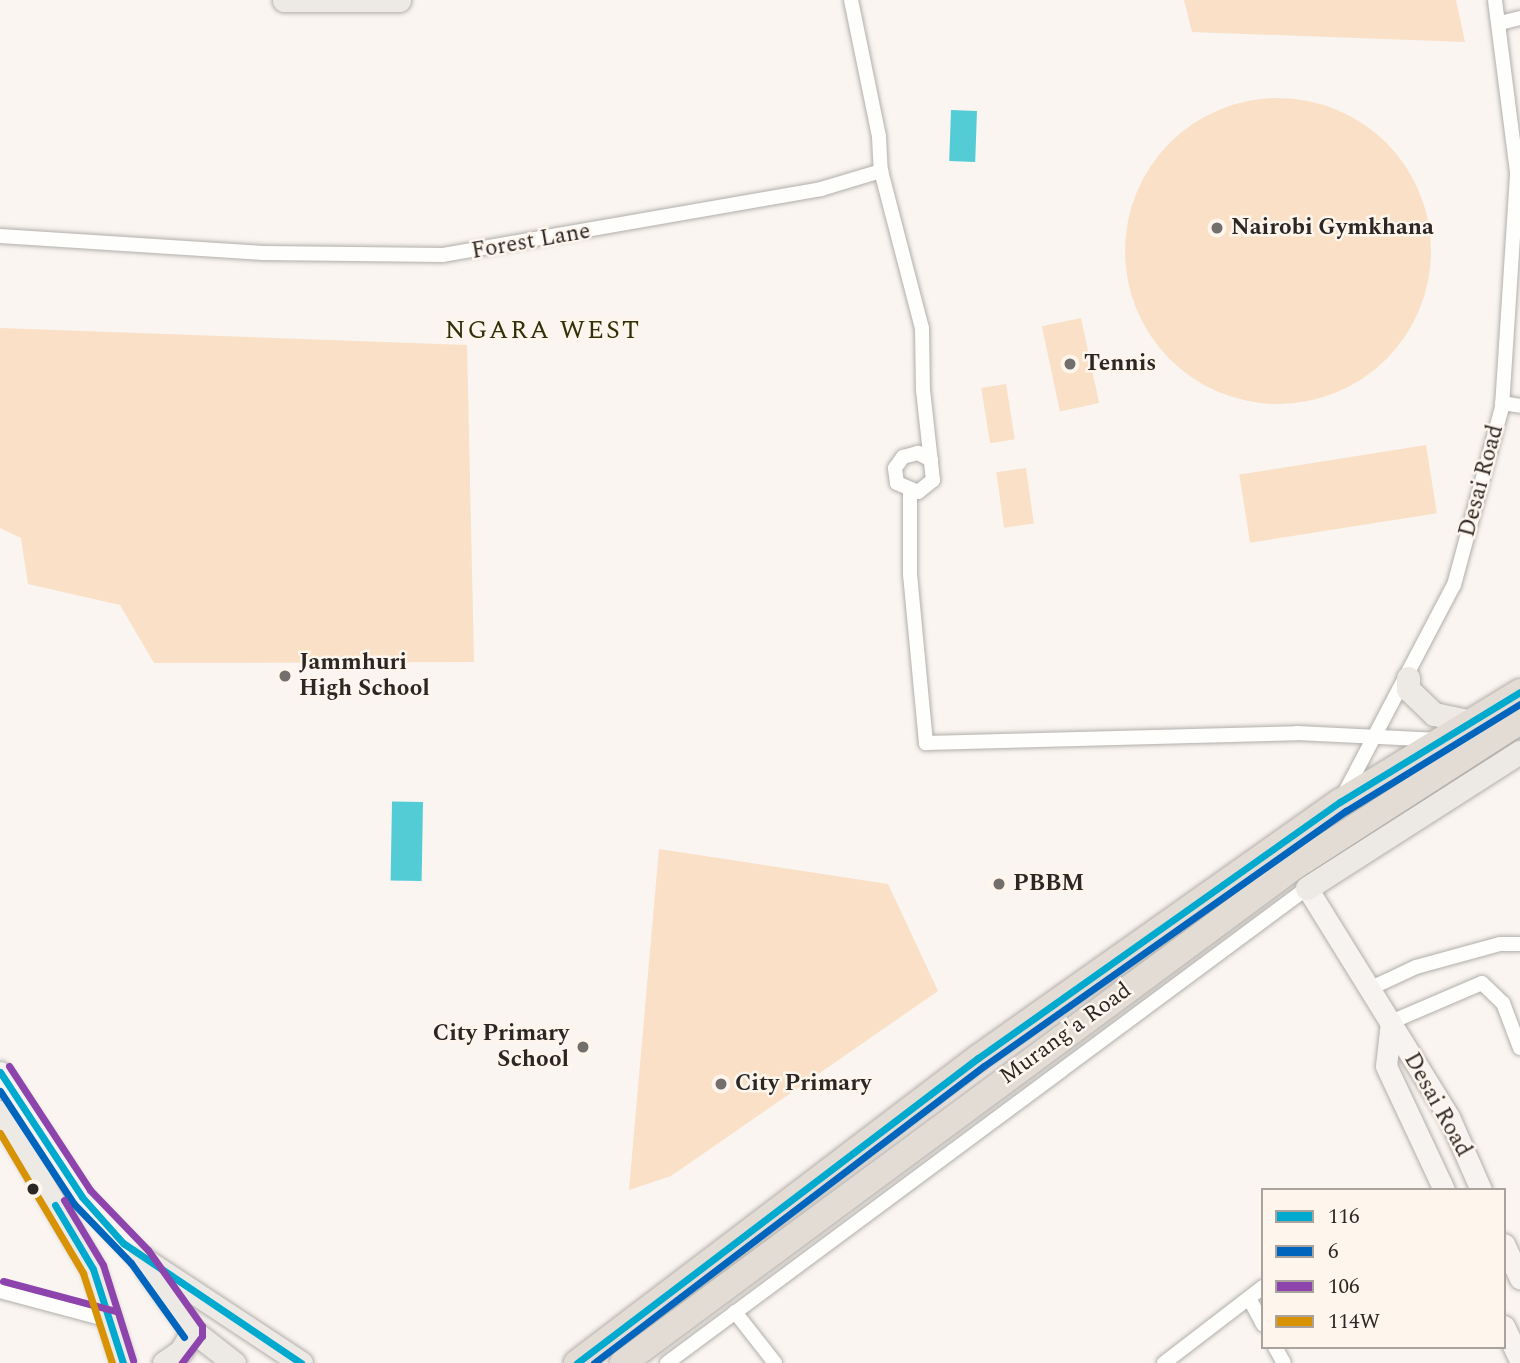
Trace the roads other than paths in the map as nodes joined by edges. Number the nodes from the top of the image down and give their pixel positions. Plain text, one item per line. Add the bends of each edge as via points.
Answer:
1 (284, 0) edge
2 (399, 0) edge
3 (851, 0) edge
4 (1495, 0) edge
5 (1520, 18) edge
6 (1500, 23) junction
7 (881, 171) junction
8 (1519, 172) edge
9 (0, 236) edge
10 (1502, 403) junction
11 (1520, 406) edge
12 (931, 460) junction
13 (910, 491) junction
14 (1408, 678) junction
15 (1520, 692) edge
16 (1520, 721) edge
17 (1472, 722) junction
18 (1377, 735) junction
19 (1444, 740) junction
20 (1520, 752) edge
21 (1340, 802) junction
22 (1307, 888) junction
23 (1520, 944) edge
24 (1371, 988) junction
25 (1391, 1022) junction
26 (1520, 1048) edge
27 (0, 1072) edge
28 (0, 1111) edge
29 (1439, 1188) edge
30 (1480, 1188) edge
31 (1510, 1244) edge
32 (139, 1256) junction
33 (1520, 1278) edge
34 (1261, 1289) edge
35 (0, 1291) edge
36 (1249, 1298) junction
37 (735, 1312) junction
38 (1261, 1320) edge
39 (114, 1321) junction
40 (1506, 1330) edge
41 (193, 1331) junction
42 (1520, 1361) edge
43 (123, 1363) edge
44 (164, 1363) edge
45 (234, 1363) edge
46 (301, 1363) edge
47 (577, 1363) edge
48 (623, 1363) edge
49 (667, 1363) edge
50 (775, 1363) edge
51 (1164, 1363) edge

1 - 2 main road
3 - 7 street via 879,137
4 - 6 street, Desai Road
5 - 6 street
6 - 8 street, Desai Road
7 - 9 street, Forest Lane via 808,191 443,255 263,253
7 - 12 street via 922,328
8 - 10 street, Desai Road
10 - 11 street
10 - 14 street, Desai Road via 1454,585
12 - 13 street via 931,485
12 - 13 street via 918,453 898,461 894,476
13 - 18 street via 911,574 926,743
14 - 17 main road via 1408,689 1434,714
14 - 18 street, Desai Road
15 - 17 highway, Murang'a Road
16 - 48 highway, Murang'a Road via 1295,866
17 - 19 highway, Murang'a Road
18 - 19 street
18 - 21 street, Desai Road
19 - 21 highway, Murang'a Road
20 - 22 main road, Murang'a Road
21 - 47 highway, Murang'a Road via 978,1058
22 - 24 main road, Desai Road
22 - 37 street, Murang'a Road
23 - 24 street via 1500,944 1416,967
24 - 25 main road, Desai Road
25 - 26 street via 1482,983 1503,1003
25 - 29 main road, Desai Road via 1385,1066
25 - 30 main road, Desai Road via 1449,1116
27 - 32 main road via 82,1198
28 - 39 main road via 93,1269
31 - 33 main road
32 - 41 main road
32 - 46 main road
34 - 36 street
35 - 39 street
36 - 38 street
36 - 51 street
37 - 49 street, Murang'a Road
37 - 50 street
39 - 43 main road
40 - 42 main road
41 - 44 main road via 180,1351
41 - 45 main road

